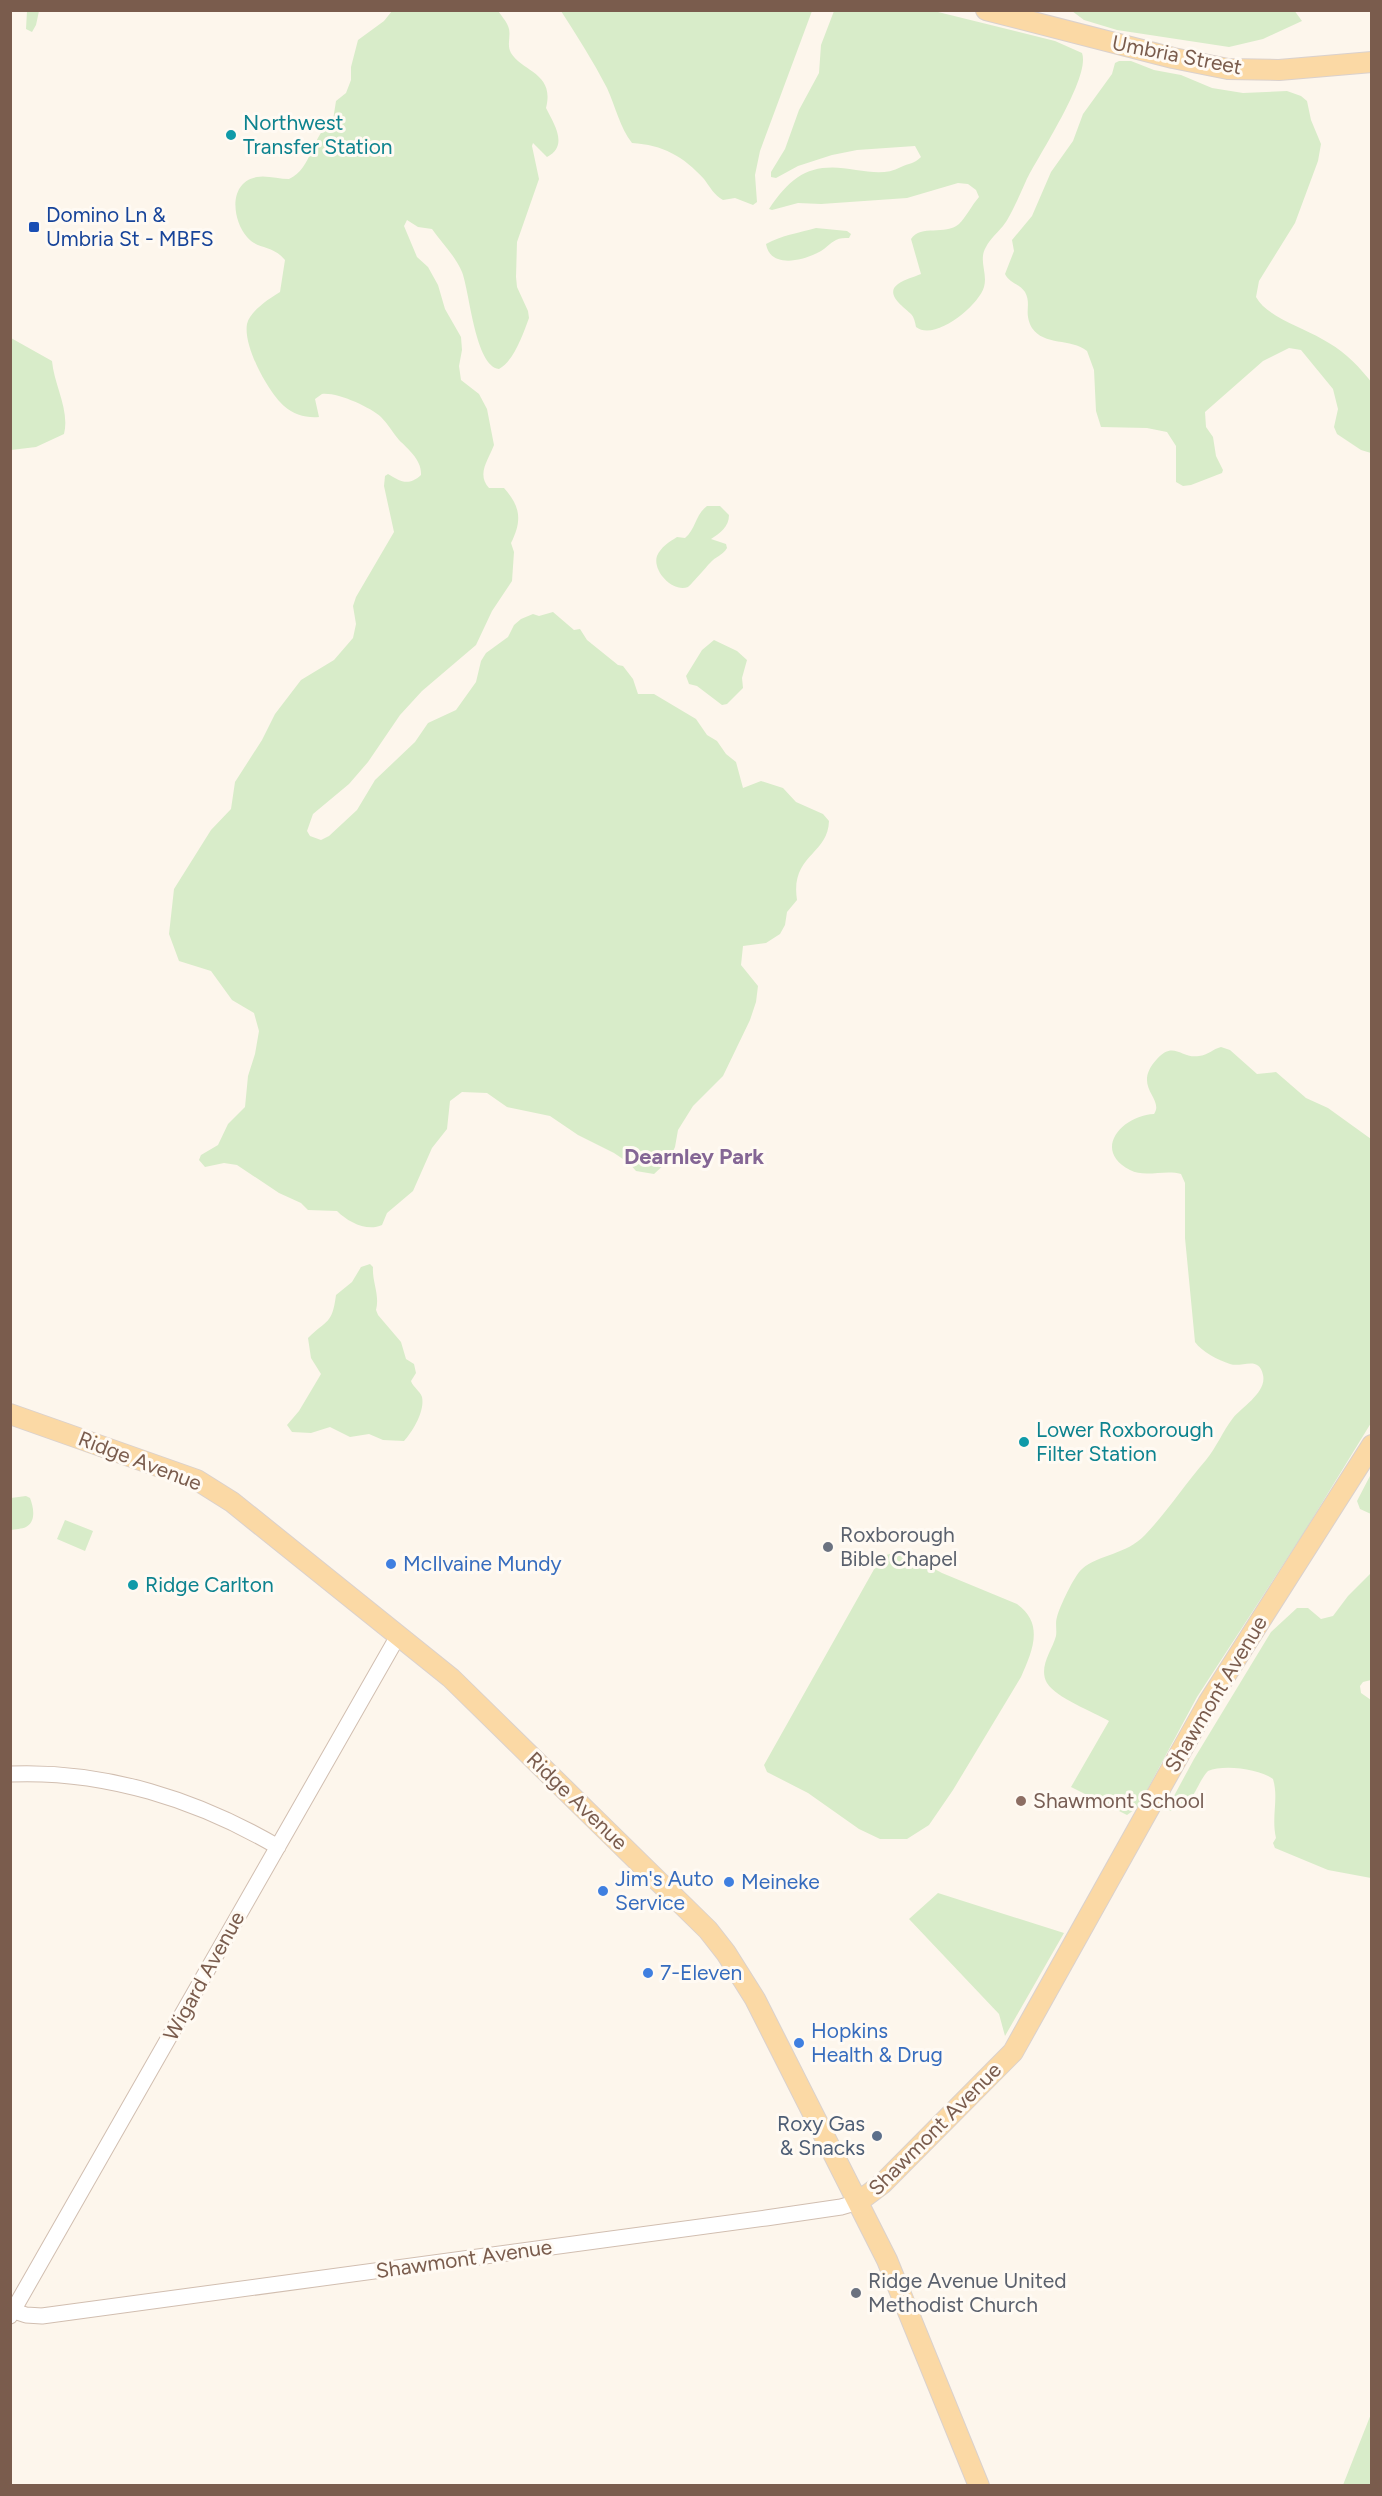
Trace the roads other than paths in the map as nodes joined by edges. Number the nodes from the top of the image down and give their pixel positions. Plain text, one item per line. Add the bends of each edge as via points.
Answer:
1 (986, 10) edge
2 (1371, 62) edge
3 (10, 1414) edge
4 (1371, 1445) edge
5 (398, 1636) junction
6 (10, 1774) edge
7 (278, 1847) junction
8 (858, 2202) junction
9 (12, 2313) edge
10 (979, 2486) edge

1 - 2 main road, Umbria Street via 1228,69 1280,70
3 - 5 main road, Ridge Avenue via 206,1485
4 - 8 main road, Shawmont Avenue via 1208,1703 1013,2052 878,2188
5 - 7 street, Wigard Avenue
5 - 8 main road, Ridge Avenue via 451,1678 718,1942 759,2007
6 - 7 street via 96,1780 169,1796 220,1816
7 - 9 street, Wigard Avenue
8 - 9 street, Shawmont Avenue via 54,2314
8 - 10 main road, Ridge Avenue via 903,2295

